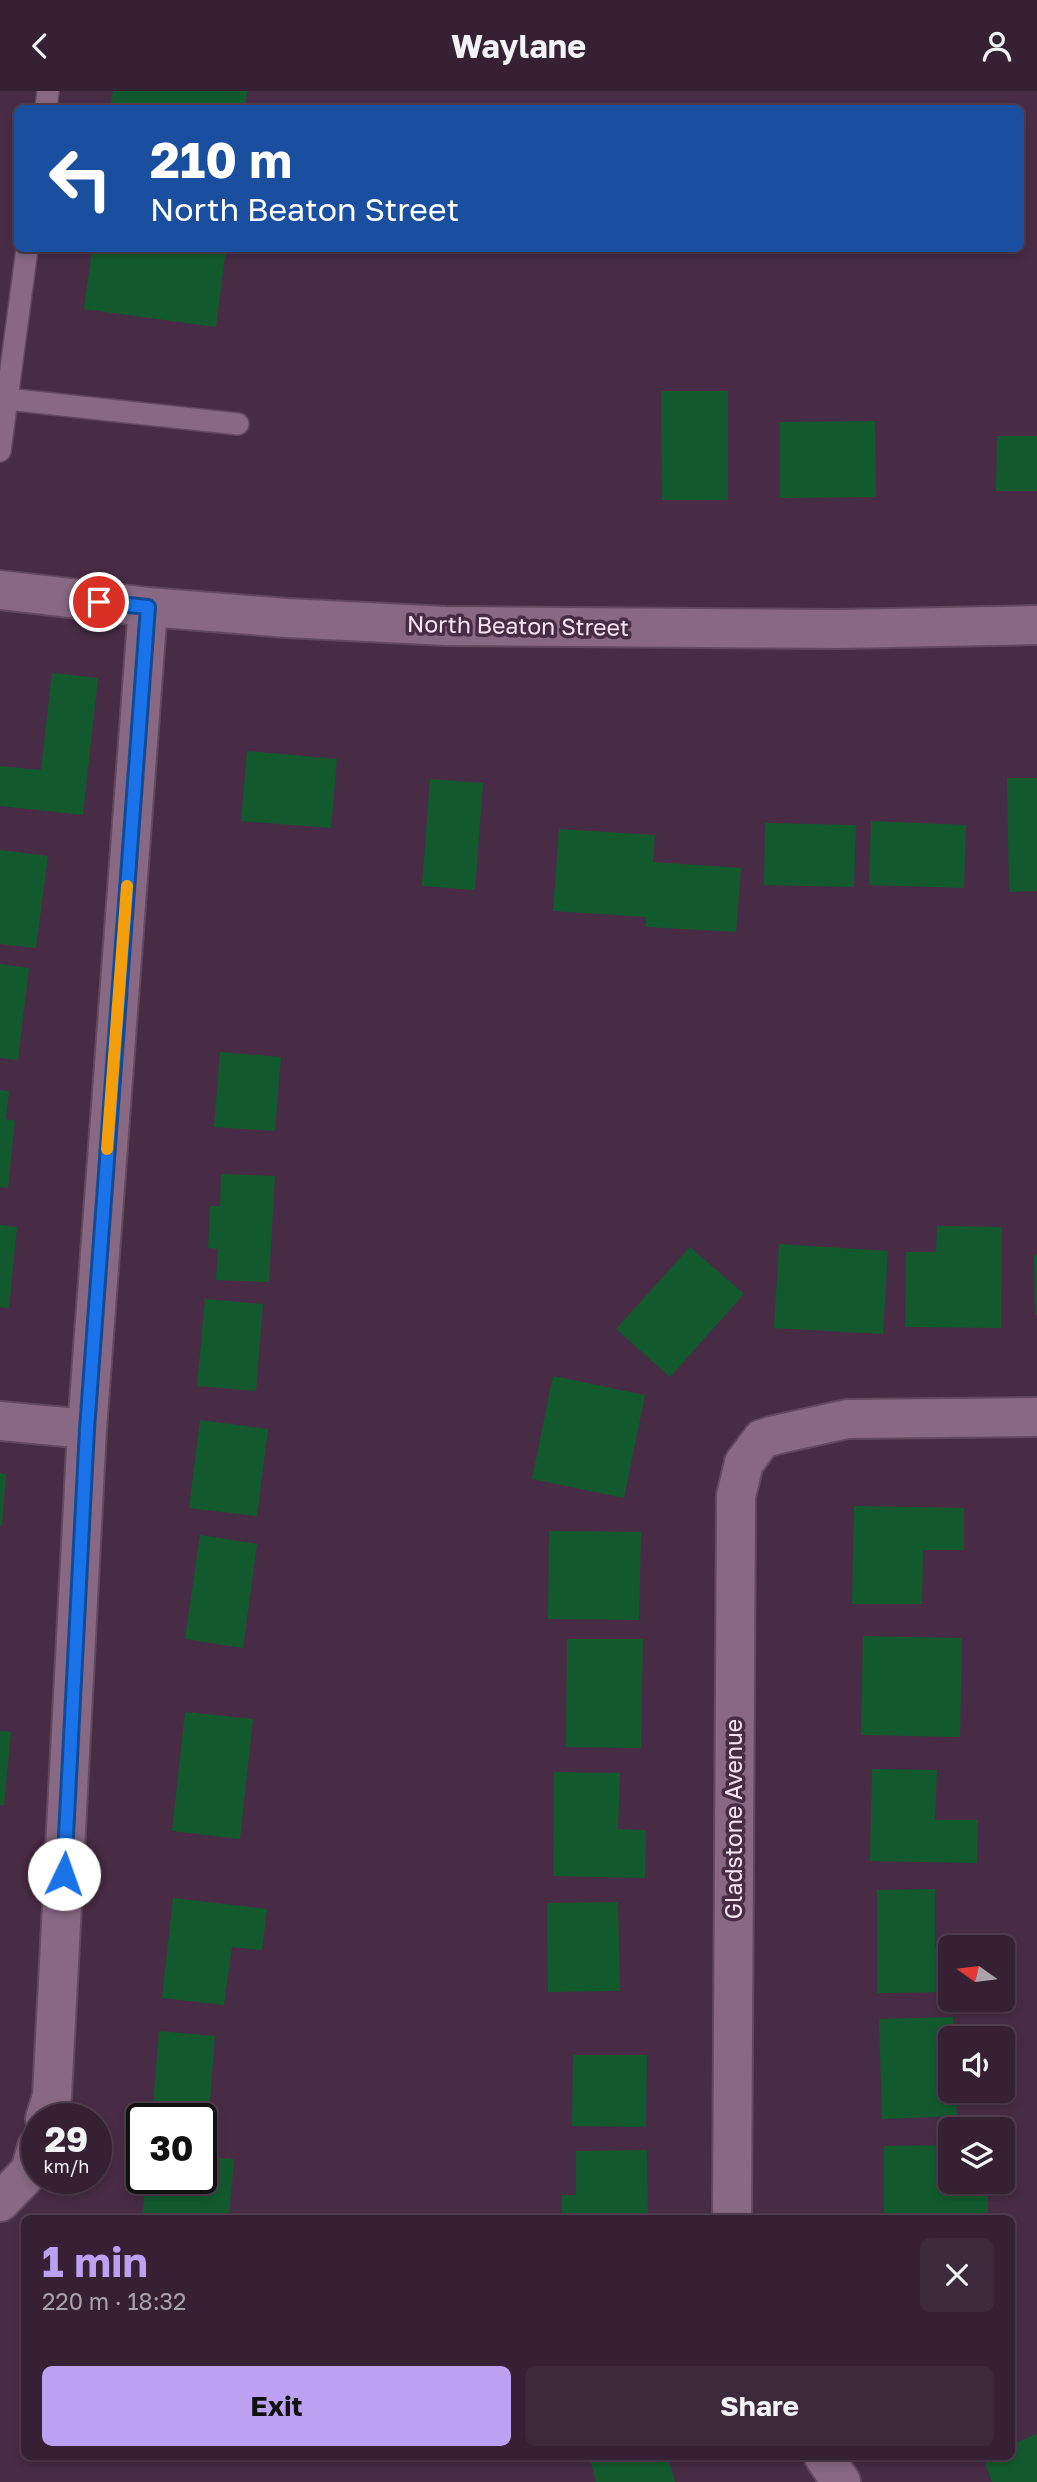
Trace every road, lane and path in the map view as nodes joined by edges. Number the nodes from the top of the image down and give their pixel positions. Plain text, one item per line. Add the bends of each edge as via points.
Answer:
1 (27, 252) edge
2 (7, 399) junction
3 (238, 424) dead end
4 (0, 450) edge
5 (0, 590) edge
6 (148, 607) junction
7 (1037, 625) edge
8 (1037, 1417) edge
9 (0, 1421) edge
10 (87, 1429) junction
11 (50, 2103) edge
12 (21, 2180) edge
13 (0, 2202) edge
14 (732, 2215) edge
15 (826, 2460) edge
16 (841, 2482) edge

1 - 2 lane
2 - 3 lane
2 - 4 lane
5 - 6 street, North Beaton Street
6 - 7 street, North Beaton Street via 446,626 839,629
6 - 10 street
8 - 14 street, Gladstone Avenue via 847,1419 762,1439 744,1463 736,1496
9 - 10 street
10 - 11 street
12 - 13 street
15 - 16 street

